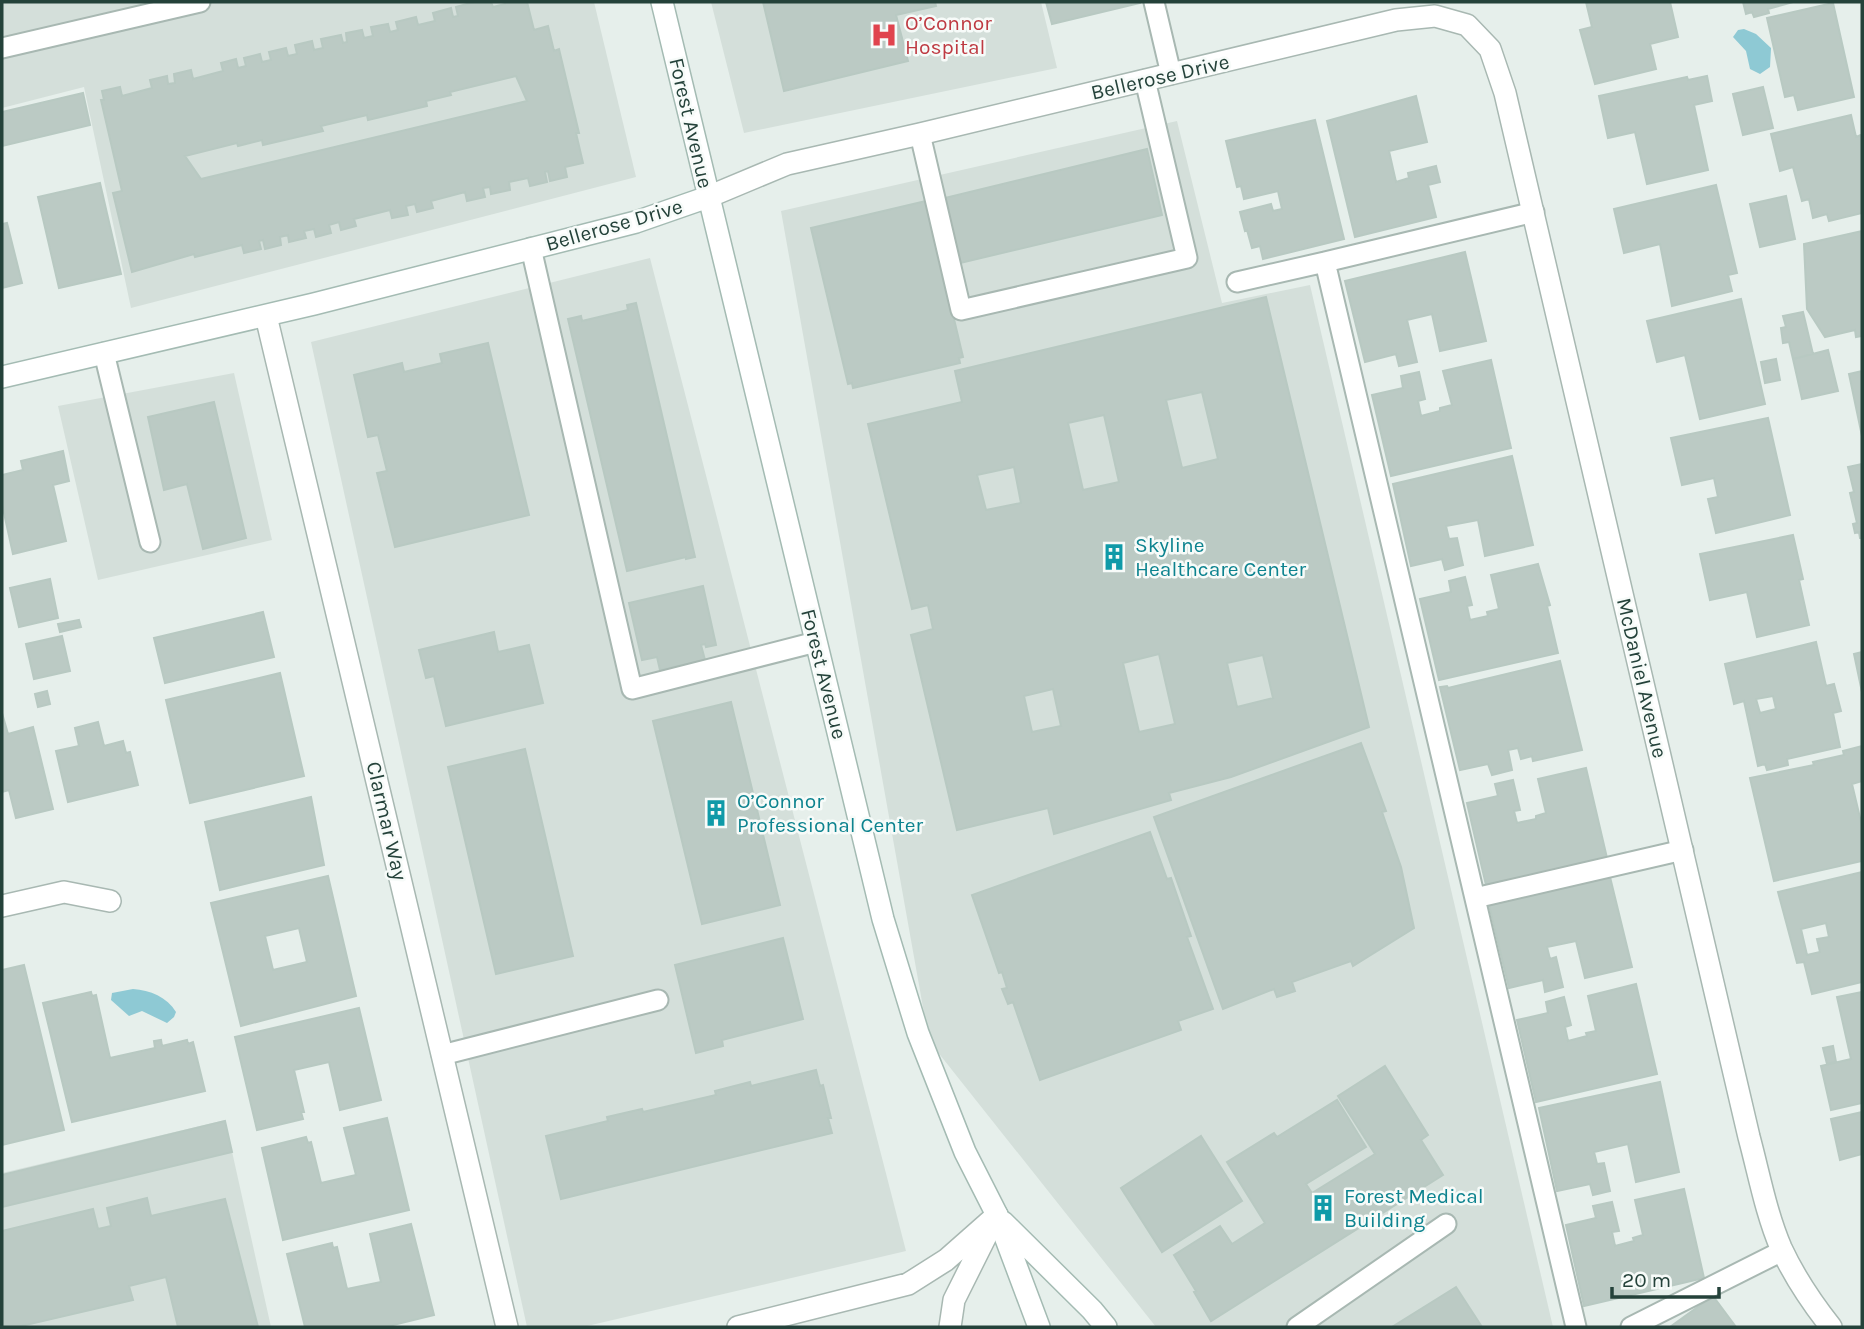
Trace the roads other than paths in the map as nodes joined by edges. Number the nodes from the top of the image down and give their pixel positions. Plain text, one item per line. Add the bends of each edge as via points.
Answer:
1 (201, 2) edge
2 (662, 2) edge
3 (1154, 2) edge
4 (1467, 26) joint
5 (2, 48) edge
6 (1171, 74) junction
7 (1145, 80) junction
8 (920, 134) junction
9 (708, 197) junction
10 (1534, 212) junction
11 (531, 248) junction
12 (1325, 262) junction
13 (1237, 282) dead end
14 (266, 316) junction
15 (104, 353) junction
16 (2, 377) edge
17 (150, 542) dead end
18 (816, 642) junction
19 (1683, 850) junction
20 (1475, 898) junction
21 (110, 901) dead end
22 (2, 906) edge
23 (658, 1000) dead end
24 (442, 1055) junction
25 (997, 1215) junction
26 (1447, 1224) dead end
27 (1782, 1251) junction
28 (507, 1327) edge
29 (737, 1327) edge
30 (950, 1327) edge
31 (1039, 1327) edge
32 (1106, 1327) edge
33 (1297, 1327) edge
34 (1576, 1327) edge
35 (1631, 1327) edge
36 (1831, 1327) edge

1 - 5 lane
2 - 9 street, Forest Avenue
3 - 6 lane
4 - 6 street, Bellerose Drive via 1435,16 1396,20
4 - 10 street, McDaniel Avenue via 1490,49
6 - 7 street, Bellerose Drive
7 - 8 street, Bellerose Drive
7 - 8 lane via 1187,258 961,310
8 - 9 street, Bellerose Drive via 787,163
9 - 11 street, Bellerose Drive via 636,222
9 - 18 street, Forest Avenue
10 - 12 lane
10 - 19 street, McDaniel Avenue
11 - 14 street, Bellerose Drive
11 - 18 lane via 632,689
12 - 13 lane
12 - 20 lane
14 - 15 street, Bellerose Drive
14 - 24 street, Clarmar Way
15 - 16 street, Bellerose Drive
15 - 17 lane
18 - 25 street, Forest Avenue via 883,919 918,1033 965,1152
19 - 20 lane
19 - 27 street, McDaniel Avenue via 1749,1137
20 - 34 lane
21 - 22 street via 64,892
23 - 24 lane
24 - 28 street, Clarmar Way
25 - 29 street via 946,1260 908,1284
25 - 30 street via 954,1300
25 - 31 street
25 - 32 street
26 - 33 lane
27 - 35 lane
27 - 36 street, McDaniel Avenue

